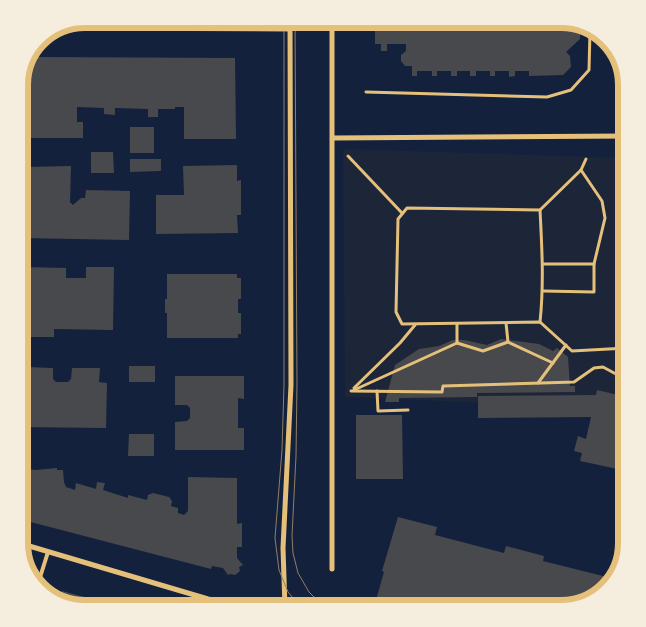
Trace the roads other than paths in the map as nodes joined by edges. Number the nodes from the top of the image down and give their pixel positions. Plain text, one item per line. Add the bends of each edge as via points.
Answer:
1 (84, 28) edge
2 (332, 28) edge
3 (290, 29) joint
4 (618, 136) edge
5 (333, 138) junction
6 (28, 546) edge
7 (48, 552) junction
8 (332, 569) dead end
9 (41, 578) edge
10 (212, 600) edge
11 (285, 600) edge

1 - 3 street
2 - 5 street
3 - 11 street via 291,385 283,548
4 - 5 street
5 - 8 street
6 - 7 street
7 - 9 lane
7 - 10 street

